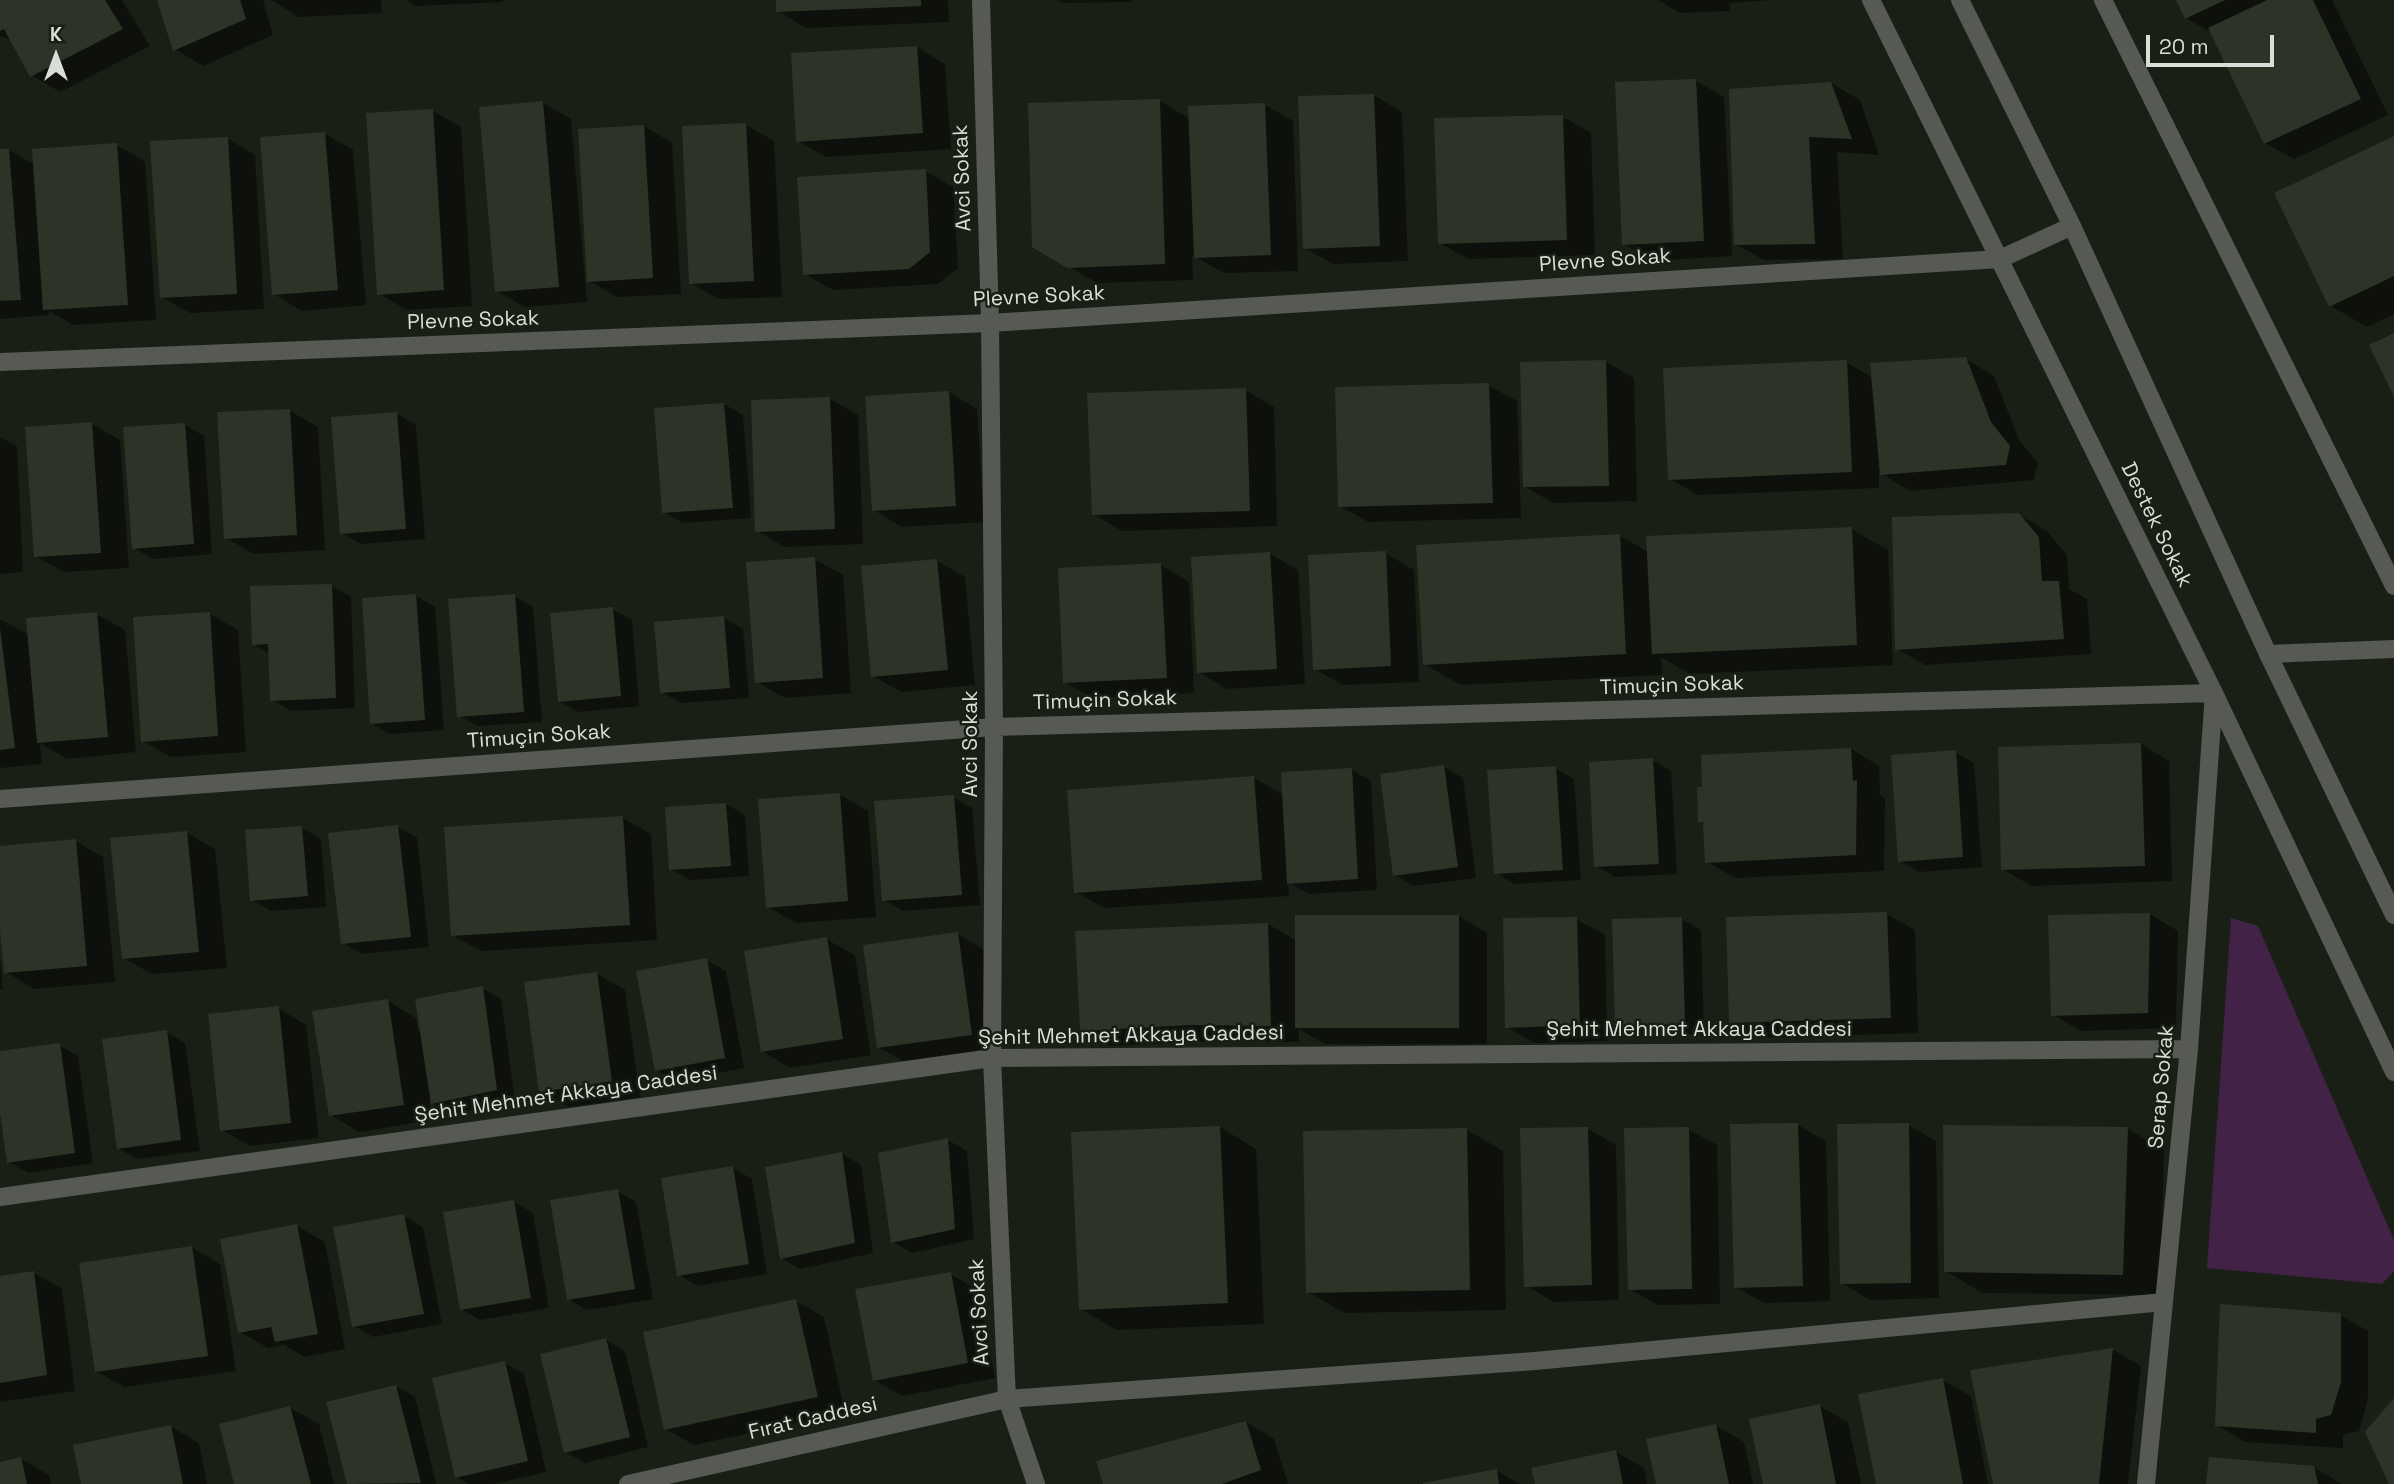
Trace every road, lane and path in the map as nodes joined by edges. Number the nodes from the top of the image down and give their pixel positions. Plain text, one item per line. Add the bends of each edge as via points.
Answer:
1 (981, 0) edge
2 (1871, 0) edge
3 (1960, 0) edge
4 (2103, 0) edge
5 (2073, 226) junction
6 (2000, 259) junction
7 (990, 323) junction
8 (0, 362) edge
9 (2394, 586) edge
10 (2394, 649) edge
11 (2268, 654) junction
12 (2214, 693) junction
13 (995, 727) junction
14 (0, 799) edge
15 (2394, 915) edge
16 (2189, 1049) junction
17 (992, 1058) junction
18 (2394, 1072) edge
19 (0, 1197) edge
20 (2164, 1302) junction
21 (1007, 1399) junction
22 (628, 1484) edge
23 (1036, 1484) edge
24 (2146, 1484) edge

1 - 7 street, Avci Sokak
2 - 6 street, Destek Sokak
3 - 5 street
4 - 9 street
5 - 6 street, Plevne Sokak
5 - 11 street
6 - 7 street, Plevne Sokak
6 - 12 street, Destek Sokak
7 - 8 street, Plevne Sokak
7 - 13 street, Avci Sokak
10 - 11 street
11 - 15 street
12 - 13 street, Timuçin Sokak
12 - 16 street, Serap Sokak
12 - 18 street, Destek Sokak
13 - 14 street, Timuçin Sokak
13 - 17 street, Avci Sokak
16 - 17 street, Şehit Mehmet Akkaya Caddesi
16 - 20 street, Serap Sokak
17 - 19 street, Şehit Mehmet Akkaya Caddesi
17 - 21 street, Avci Sokak
20 - 21 street, Fırat Caddesi via 1535,1361
20 - 24 street, Serap Sokak
21 - 22 street, Fırat Caddesi
21 - 23 street, Avci Sokak

